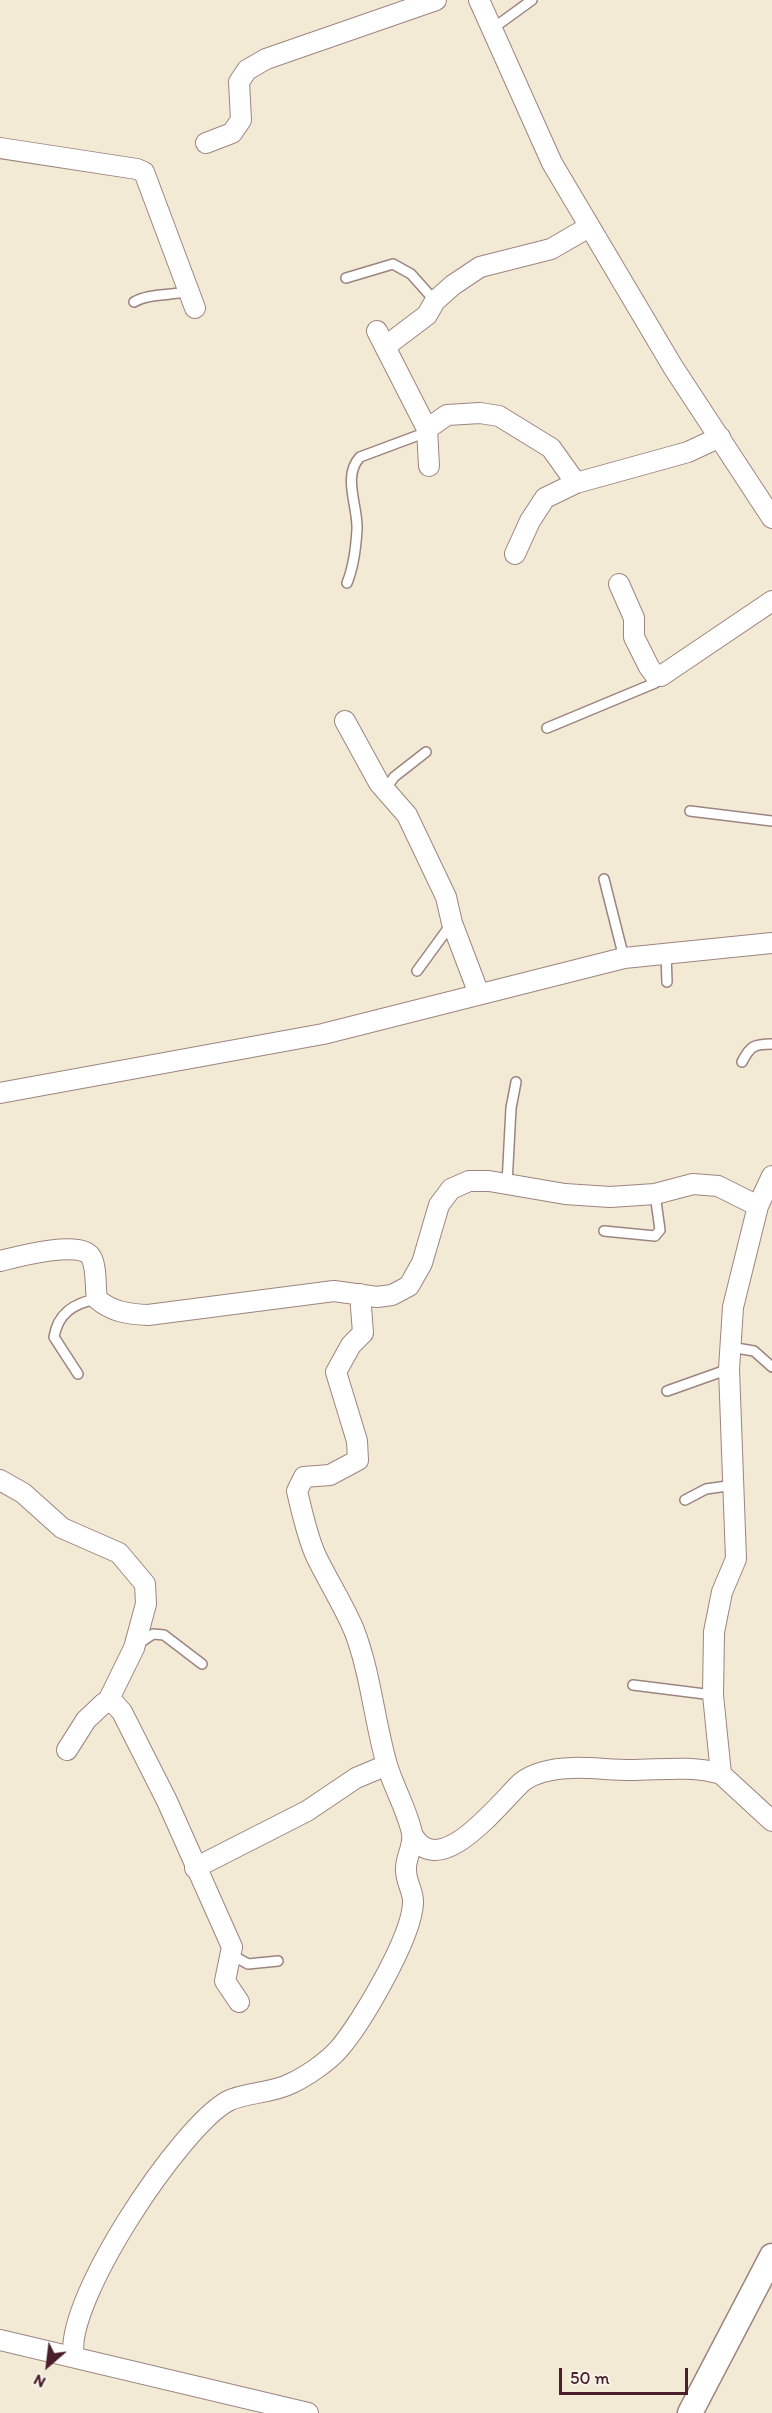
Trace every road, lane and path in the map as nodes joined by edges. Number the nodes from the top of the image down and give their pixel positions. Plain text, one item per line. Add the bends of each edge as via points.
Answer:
1 (436, 0) edge
2 (479, 0) edge
3 (532, 0) edge
4 (492, 29) junction
5 (206, 143) dead end
6 (0, 148) edge
7 (589, 227) junction
8 (346, 278) dead end
9 (192, 299) joint
10 (435, 301) junction
11 (134, 302) dead end
12 (427, 430) junction
13 (720, 437) junction
14 (429, 466) dead end
15 (576, 483) junction
16 (772, 518) edge
17 (515, 554) dead end
18 (347, 584) dead end
19 (619, 585) dead end
20 (772, 601) edge
21 (661, 676) junction
22 (345, 721) dead end
23 (547, 728) dead end
24 (426, 752) dead end
25 (386, 789) junction
26 (690, 811) dead end
27 (772, 821) edge
28 (604, 879) dead end
29 (452, 923) junction
30 (772, 943) edge
31 (666, 954) junction
32 (624, 958) junction
33 (417, 971) dead end
34 (667, 982) dead end
35 (479, 994) junction
36 (772, 1044) edge
37 (742, 1062) dead end
38 (516, 1082) dead end
39 (0, 1093) edge
40 (772, 1176) edge
41 (507, 1184) junction
42 (655, 1194) junction
43 (758, 1206) junction
44 (604, 1231) dead end
45 (0, 1261) edge
46 (360, 1294) junction
47 (97, 1299) junction
48 (730, 1347) junction
49 (772, 1367) edge
50 (729, 1369) junction
51 (78, 1374) dead end
52 (667, 1391) dead end
53 (0, 1480) edge
54 (734, 1485) junction
55 (685, 1500) dead end
56 (134, 1648) junction
57 (202, 1664) dead end
58 (633, 1685) dead end
59 (714, 1695) junction
60 (108, 1701) junction
61 (67, 1750) dead end
62 (387, 1765) junction
63 (721, 1774) junction
64 (772, 1821) edge
65 (412, 1834) junction
66 (195, 1868) junction
67 (232, 1955) junction
68 (278, 1961) dead end
69 (239, 2002) dead end
70 (772, 2256) edge
71 (0, 2340) edge
72 (74, 2356) junction
73 (308, 2413) edge
74 (690, 2413) edge

1 - 5 street via 247,70 239,82 240,120 232,133
2 - 4 street
3 - 4 lane
4 - 7 street via 552,163
6 - 9 street via 144,172
7 - 10 street via 551,249 480,267
7 - 13 street
8 - 10 lane via 393,264 411,274
9 - 11 lane via 171,296
10 - 12 street via 427,315 382,339
12 - 14 street
12 - 15 street via 447,415 499,416 551,448
12 - 18 lane via 356,461 351,476 357,529
13 - 15 street via 688,452
13 - 16 street
15 - 17 street via 545,498
19 - 21 street via 634,618 634,637 648,667
20 - 21 street
21 - 23 lane via 655,683
22 - 25 street via 365,760
24 - 25 lane via 394,777
25 - 29 street via 407,815 446,897
26 - 27 lane
28 - 32 lane
29 - 33 lane
29 - 35 street
30 - 31 street
31 - 32 street
31 - 34 lane
32 - 35 street
35 - 39 street via 323,1034
36 - 37 lane via 755,1044
38 - 41 lane
40 - 43 street
41 - 42 street via 565,1194
41 - 46 street via 469,1180 451,1189 439,1205 422,1263 409,1286 392,1295
42 - 43 street via 693,1184 718,1186
42 - 44 lane via 660,1230 655,1236
43 - 48 street via 733,1307
45 - 47 street via 72,1248 86,1251 92,1257
46 - 47 street via 334,1291 148,1315 106,1308
46 - 62 street via 363,1333 351,1345 336,1372 357,1441 358,1460 330,1475 304,1477 297,1491 315,1553 353,1628 368,1671
47 - 51 lane via 80,1302 62,1316 56,1328 54,1337
48 - 49 lane via 754,1351
48 - 50 street
50 - 52 lane
50 - 54 street
53 - 56 street via 23,1493 62,1528 119,1553 145,1584 146,1604
54 - 55 lane via 706,1489
54 - 59 street via 736,1559 722,1592 714,1632
56 - 57 lane via 153,1634 164,1635
56 - 60 street
58 - 59 lane
59 - 63 street
60 - 61 street via 86,1720
60 - 66 street via 122,1712 167,1801
62 - 65 street
62 - 66 street via 356,1778 307,1811
63 - 64 street
63 - 65 street via 679,1767 567,1768 543,1772 524,1780 482,1823 451,1846 424,1849
65 - 72 street via 412,1850 405,1866 414,1902 411,1917 375,1998 338,2051 295,2082 276,2091 229,2100 197,2125 171,2156 100,2269 78,2317 72,2344
66 - 67 street via 232,1947
67 - 68 lane via 248,1964
67 - 69 street via 225,1981
70 - 74 street via 760,2288
71 - 72 street
72 - 73 street

